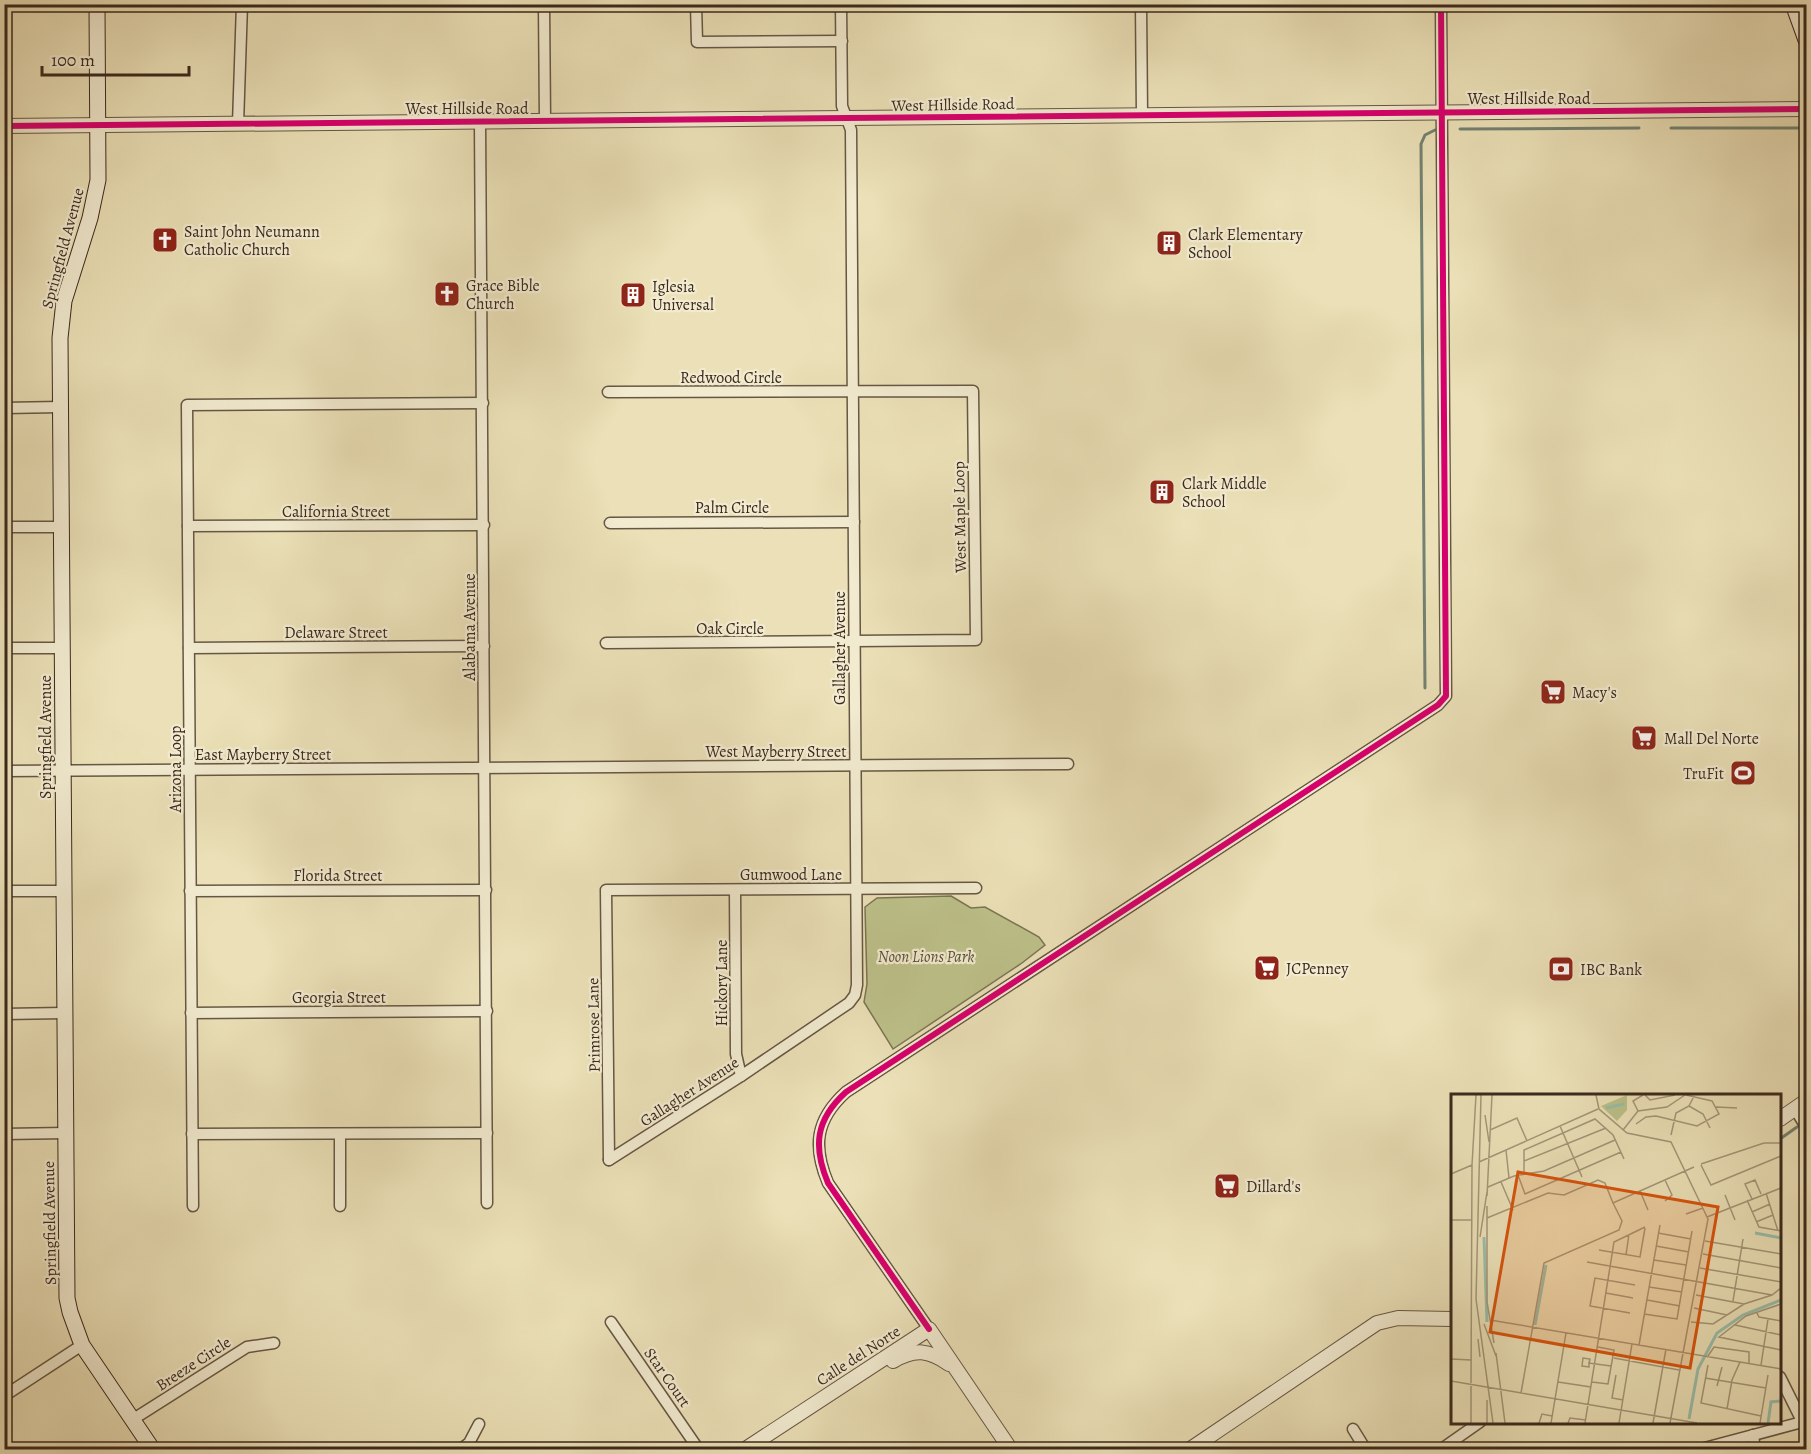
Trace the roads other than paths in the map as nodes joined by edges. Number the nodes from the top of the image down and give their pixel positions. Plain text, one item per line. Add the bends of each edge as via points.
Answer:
1 (97, 4) edge
2 (242, 4) edge
3 (544, 4) edge
4 (696, 4) edge
5 (841, 4) edge
6 (1141, 4) edge
7 (1441, 4) edge
8 (1793, 4) edge
9 (1806, 40) edge
10 (842, 41) junction
11 (1806, 109) edge
12 (1442, 112) junction
13 (1142, 115) junction
14 (846, 118) junction
15 (545, 121) junction
16 (480, 122) junction
17 (238, 124) junction
18 (99, 125) junction
19 (4, 126) edge
20 (608, 392) dead end
21 (853, 393) junction
22 (483, 403) junction
23 (60, 407) junction
24 (4, 408) edge
25 (610, 522) dead end
26 (854, 522) junction
27 (484, 525) junction
28 (188, 526) junction
29 (4, 527) edge
30 (61, 527) junction
31 (854, 642) junction
32 (606, 643) dead end
33 (484, 646) junction
34 (4, 648) edge
35 (62, 648) junction
36 (189, 648) junction
37 (1068, 764) dead end
38 (855, 765) junction
39 (485, 768) junction
40 (190, 770) junction
41 (4, 771) edge
42 (63, 771) junction
43 (976, 888) dead end
44 (856, 889) junction
45 (486, 890) junction
46 (606, 890) joint
47 (735, 890) junction
48 (4, 891) edge
49 (64, 891) junction
50 (190, 891) junction
51 (487, 1011) junction
52 (64, 1013) junction
53 (191, 1013) junction
54 (4, 1014) edge
55 (741, 1076) junction
56 (1801, 1105) edge
57 (1781, 1118) edge
58 (1806, 1127) edge
59 (66, 1133) junction
60 (487, 1133) junction
61 (4, 1134) edge
62 (192, 1134) junction
63 (340, 1134) junction
64 (609, 1160) joint
65 (488, 1203) dead end
66 (193, 1206) dead end
67 (340, 1206) dead end
68 (1451, 1319) edge
69 (611, 1322) dead end
70 (928, 1329) junction
71 (274, 1343) dead end
72 (82, 1345) junction
73 (956, 1369) junction
74 (858, 1375) junction
75 (1781, 1380) edge
76 (4, 1396) edge
77 (132, 1420) junction
78 (1805, 1422) edge
79 (479, 1424) dead end
80 (1477, 1424) edge
81 (1353, 1430) dead end
82 (1753, 1435) junction
83 (153, 1449) edge
84 (460, 1449) edge
85 (699, 1449) edge
86 (744, 1449) edge
87 (1011, 1449) edge
88 (1189, 1449) edge
89 (1366, 1449) edge
90 (1440, 1449) edge
91 (1697, 1449) edge
92 (1755, 1449) edge

1 - 18 main road, Springfield Avenue
2 - 17 street
3 - 15 street
4 - 10 street via 697,42
5 - 10 street, Gallagher Avenue
6 - 13 street
7 - 12 street
8 - 9 main road
10 - 14 street, Gallagher Avenue via 842,106
11 - 12 street, West Hillside Road
12 - 13 street, West Hillside Road
12 - 70 street via 1446,696 1438,705 835,1102 822,1124 818,1145 828,1183
13 - 14 street, West Hillside Road
14 - 15 street, West Hillside Road
14 - 21 street, Gallagher Avenue via 851,130
15 - 16 street, West Hillside Road
16 - 17 street, West Hillside Road
16 - 22 street, Alabama Avenue
17 - 18 street, West Hillside Road
18 - 19 street, West Hillside Road
18 - 23 main road, Springfield Avenue via 95,199 62,309
20 - 21 street, Redwood Circle
21 - 26 street, Gallagher Avenue
21 - 31 street, West Maple Loop via 973,391 976,640
22 - 27 street, Alabama Avenue
22 - 28 street, Arizona Loop via 187,405
23 - 24 street
23 - 30 main road, Springfield Avenue
25 - 26 street, Palm Circle
26 - 31 street, Gallagher Avenue
27 - 28 street, California Street
27 - 33 street, Alabama Avenue
28 - 36 street, Arizona Loop
29 - 30 street
30 - 35 main road, Springfield Avenue
31 - 32 street, Oak Circle
31 - 38 street, Gallagher Avenue
33 - 36 street, Delaware Street
33 - 39 street, Alabama Avenue
34 - 35 street
35 - 42 main road, Springfield Avenue
36 - 40 street, Arizona Loop
37 - 38 street, West Mayberry Street
38 - 39 street, West Mayberry Street
38 - 44 street, Gallagher Avenue
39 - 40 street, East Mayberry Street
39 - 45 street, Alabama Avenue
40 - 42 street, East Mayberry Street
40 - 50 street, Arizona Loop
41 - 42 street, East Mayberry Street
42 - 49 main road, Springfield Avenue
43 - 44 street, Gumwood Lane
44 - 47 street, Gumwood Lane
44 - 55 street, Gallagher Avenue via 855,995 849,1003
45 - 50 street, Florida Street
45 - 51 street, Alabama Avenue
46 - 47 street, Gumwood Lane
46 - 64 street, Primrose Lane
47 - 55 street, Hickory Lane via 736,1054
48 - 49 street
49 - 52 main road, Springfield Avenue
50 - 53 street, Arizona Loop
51 - 53 street, Georgia Street
51 - 60 street, Alabama Avenue
52 - 54 street
52 - 59 main road, Springfield Avenue
53 - 62 street, Arizona Loop
55 - 64 street, Gallagher Avenue
56 - 57 street
56 - 58 street
59 - 61 street
59 - 72 main road, Springfield Avenue via 68,1298
60 - 63 street
60 - 65 street, Alabama Avenue
62 - 63 street
62 - 66 street, Arizona Loop
63 - 67 street
68 - 88 street via 1398,1317 1377,1323
69 - 85 street, Star Court
70 - 73 street
70 - 74 street, Calle del Norte
71 - 77 street, Breeze Circle via 247,1347
72 - 76 street
72 - 77 main road, Springfield Avenue
73 - 74 street via 936,1355 916,1352 900,1356 876,1372
73 - 87 street
74 - 86 street, Calle del Norte
75 - 78 street
77 - 83 main road, Springfield Avenue
78 - 82 street
79 - 84 street via 469,1443
80 - 90 street
81 - 89 street
82 - 91 street
82 - 92 street

